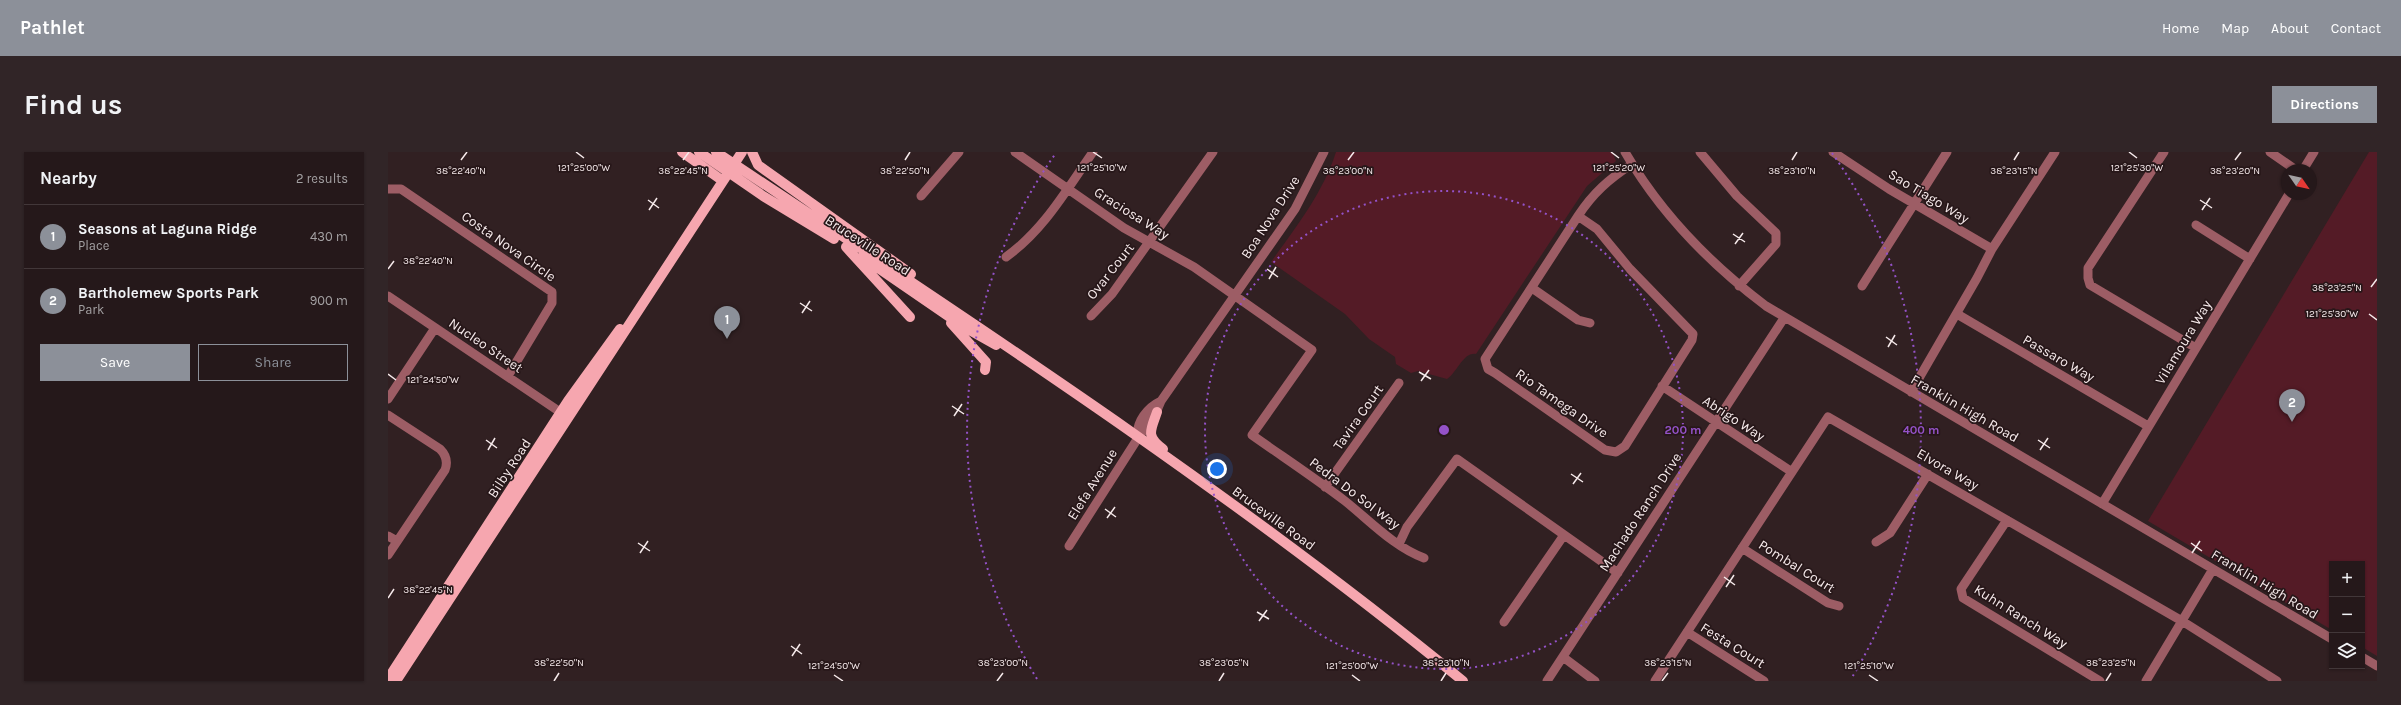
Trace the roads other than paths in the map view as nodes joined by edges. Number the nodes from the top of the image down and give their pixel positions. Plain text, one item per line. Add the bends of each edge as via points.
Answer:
1 (682, 152) edge
2 (699, 152) edge
3 (716, 152) edge
4 (742, 152) edge
5 (752, 152) edge
6 (959, 152) edge
7 (1015, 152) edge
8 (1093, 152) edge
9 (1213, 152) edge
10 (1324, 152) edge
11 (1625, 152) edge
12 (1700, 152) edge
13 (1946, 152) edge
14 (2055, 152) edge
15 (2164, 152) edge
16 (2270, 152) edge
17 (2314, 152) edge
18 (1836, 153) edge
19 (1632, 164) junction
20 (2287, 164) edge
21 (2307, 164) edge
22 (728, 172) junction
23 (1067, 188) junction
24 (388, 189) edge
25 (922, 196) dead end
26 (2285, 200) edge
27 (1913, 203) junction
28 (1578, 216) junction
29 (2196, 225) dead end
30 (1150, 242) junction
31 (846, 247) junction
32 (1992, 249) junction
33 (1006, 257) dead end
34 (2250, 259) junction
35 (1739, 286) junction
36 (1862, 286) dead end
37 (1532, 288) junction
38 (927, 292) junction
39 (388, 296) edge
40 (1235, 296) junction
41 (941, 311) junction
42 (1956, 314) junction
43 (1091, 316) dead end
44 (910, 317) dead end
45 (1784, 318) junction
46 (1590, 323) dead end
47 (435, 328) junction
48 (2196, 348) junction
49 (1022, 359) junction
50 (985, 370) dead end
51 (508, 376) junction
52 (1399, 383) dead end
53 (1662, 386) junction
54 (1911, 392) junction
55 (388, 399) edge
56 (1161, 401) junction
57 (1157, 412) junction
58 (388, 415) edge
59 (565, 415) junction
60 (1715, 422) junction
61 (2148, 426) junction
62 (1138, 438) junction
63 (1168, 459) junction
64 (1792, 472) junction
65 (1928, 474) junction
66 (1325, 487) junction
67 (2102, 504) junction
68 (2007, 520) junction
69 (1564, 535) junction
70 (388, 536) edge
71 (397, 541) junction
72 (1876, 542) dead end
73 (1399, 544) junction
74 (1069, 546) dead end
75 (1742, 548) junction
76 (388, 554) edge
77 (1424, 558) dead end
78 (2213, 569) junction
79 (1618, 573) junction
80 (1839, 606) dead end
81 (1504, 622) dead end
82 (2182, 622) junction
83 (1687, 632) junction
84 (2329, 637) edge
85 (1563, 656) junction
86 (2365, 659) edge
87 (2377, 666) edge
88 (388, 679) edge
89 (396, 681) edge
90 (1463, 681) edge
91 (1547, 681) edge
92 (1595, 681) edge
93 (1655, 681) edge
94 (1764, 681) edge
95 (2100, 681) edge
96 (2146, 681) edge
97 (2277, 681) edge

1 - 22 main road
2 - 22 main road, Bruceville Road
3 - 22 main road, Bruceville Road
4 - 22 main road, Bilby Road
5 - 38 main road via 758,166 901,266
6 - 25 street
7 - 23 street, Graciosa Way
8 - 23 street
9 - 30 street, Ovar Court
10 - 40 street, Boa Nova Drive via 1304,194
11 - 19 street, Franklin High Road
12 - 35 street via 1737,196 1776,233 1776,244
13 - 27 street
14 - 32 street
15 - 48 street via 2088,268 2088,278 2090,285
16 - 20 street
17 - 21 street
18 - 27 street, Sao Tiago Way
19 - 28 street, Rio Tamega Drive via 1593,194
19 - 35 street, Franklin High Road via 1680,229
22 - 31 main road, Bruceville Road
22 - 38 main road, Bruceville Road
22 - 59 main road, Bilby Road
23 - 30 street, Graciosa Way via 1124,228
23 - 33 street via 1030,237
24 - 51 street, Costa Nova Circle via 400,189 552,292 552,304
26 - 34 street, Vilamoura Way
27 - 32 street, Sao Tiago Way
27 - 36 street
28 - 37 street, Rio Tamega Drive
28 - 53 street, Rio Tamega Drive via 1597,229 1630,269 1693,334 1692,340
29 - 34 street
30 - 40 street, Graciosa Way via 1194,267
30 - 43 street, Ovar Court via 1112,294
31 - 41 main road, Bruceville Road
31 - 44 main road
32 - 42 street
34 - 48 street, Vilamoura Way
35 - 45 street, Franklin High Road
37 - 46 street via 1578,320
37 - 53 street, Rio Tamega Drive via 1485,359 1488,369 1605,450 1616,452 1625,446
38 - 49 main road, Bruceville Road
39 - 47 street, Nucleo Street
40 - 56 street, Elefa Avenue
40 - 66 street, Pedra Do Sol Way via 1312,350 1252,436
41 - 49 main road, Bruceville Road
41 - 50 main road via 986,362
42 - 54 street
42 - 61 street, Passaro Way
45 - 54 street, Franklin High Road
45 - 60 street, Machado Ranch Drive
47 - 51 street, Nucleo Street
47 - 55 street
48 - 61 street, Vilamoura Way
49 - 62 main road, Bruceville Road
51 - 59 street, Nucleo Street
52 - 66 street, Tavira Court
53 - 60 street, Abrigo Way
54 - 67 street, Franklin High Road
56 - 57 street, Elefa Avenue
56 - 62 street, Elefa Avenue via 1152,406 1140,422 1137,429
57 - 62 street, Elefa Avenue
57 - 63 main road via 1151,435
58 - 71 street via 440,449 447,460 445,470
59 - 88 main road, Bilby Road
59 - 89 main road, Bilby Road
60 - 64 street, Abrigo Way
60 - 79 street, Machado Ranch Drive
61 - 67 street, Vilamoura Way
62 - 63 main road, Bruceville Road
62 - 74 street, Elefa Avenue
63 - 90 main road, Bruceville Road via 1376,610
64 - 65 street, Elvora Way via 1828,417
64 - 75 street, Elvora Way
65 - 68 street, Elvora Way
65 - 72 street via 1890,533
66 - 73 street, Pedra Do Sol Way
67 - 78 street, Franklin High Road
68 - 82 street, Elvora Way
68 - 95 street, Kuhn Ranch Way via 1962,589 1963,598
69 - 73 street, Pedra Do Sol Way via 1457,460 1407,528
69 - 79 street, Pedra Do Sol Way
69 - 81 street
70 - 71 street
71 - 76 street
73 - 77 street
75 - 80 street, Pombal Court via 1828,603
75 - 83 street, Elvora Way
78 - 82 street
78 - 84 street, Franklin High Road
79 - 85 street, Machado Ranch Drive
82 - 96 street
82 - 97 street, Elvora Way
83 - 93 street, Elvora Way
83 - 94 street, Festa Court
85 - 91 street, Machado Ranch Drive
85 - 92 street
86 - 87 street

